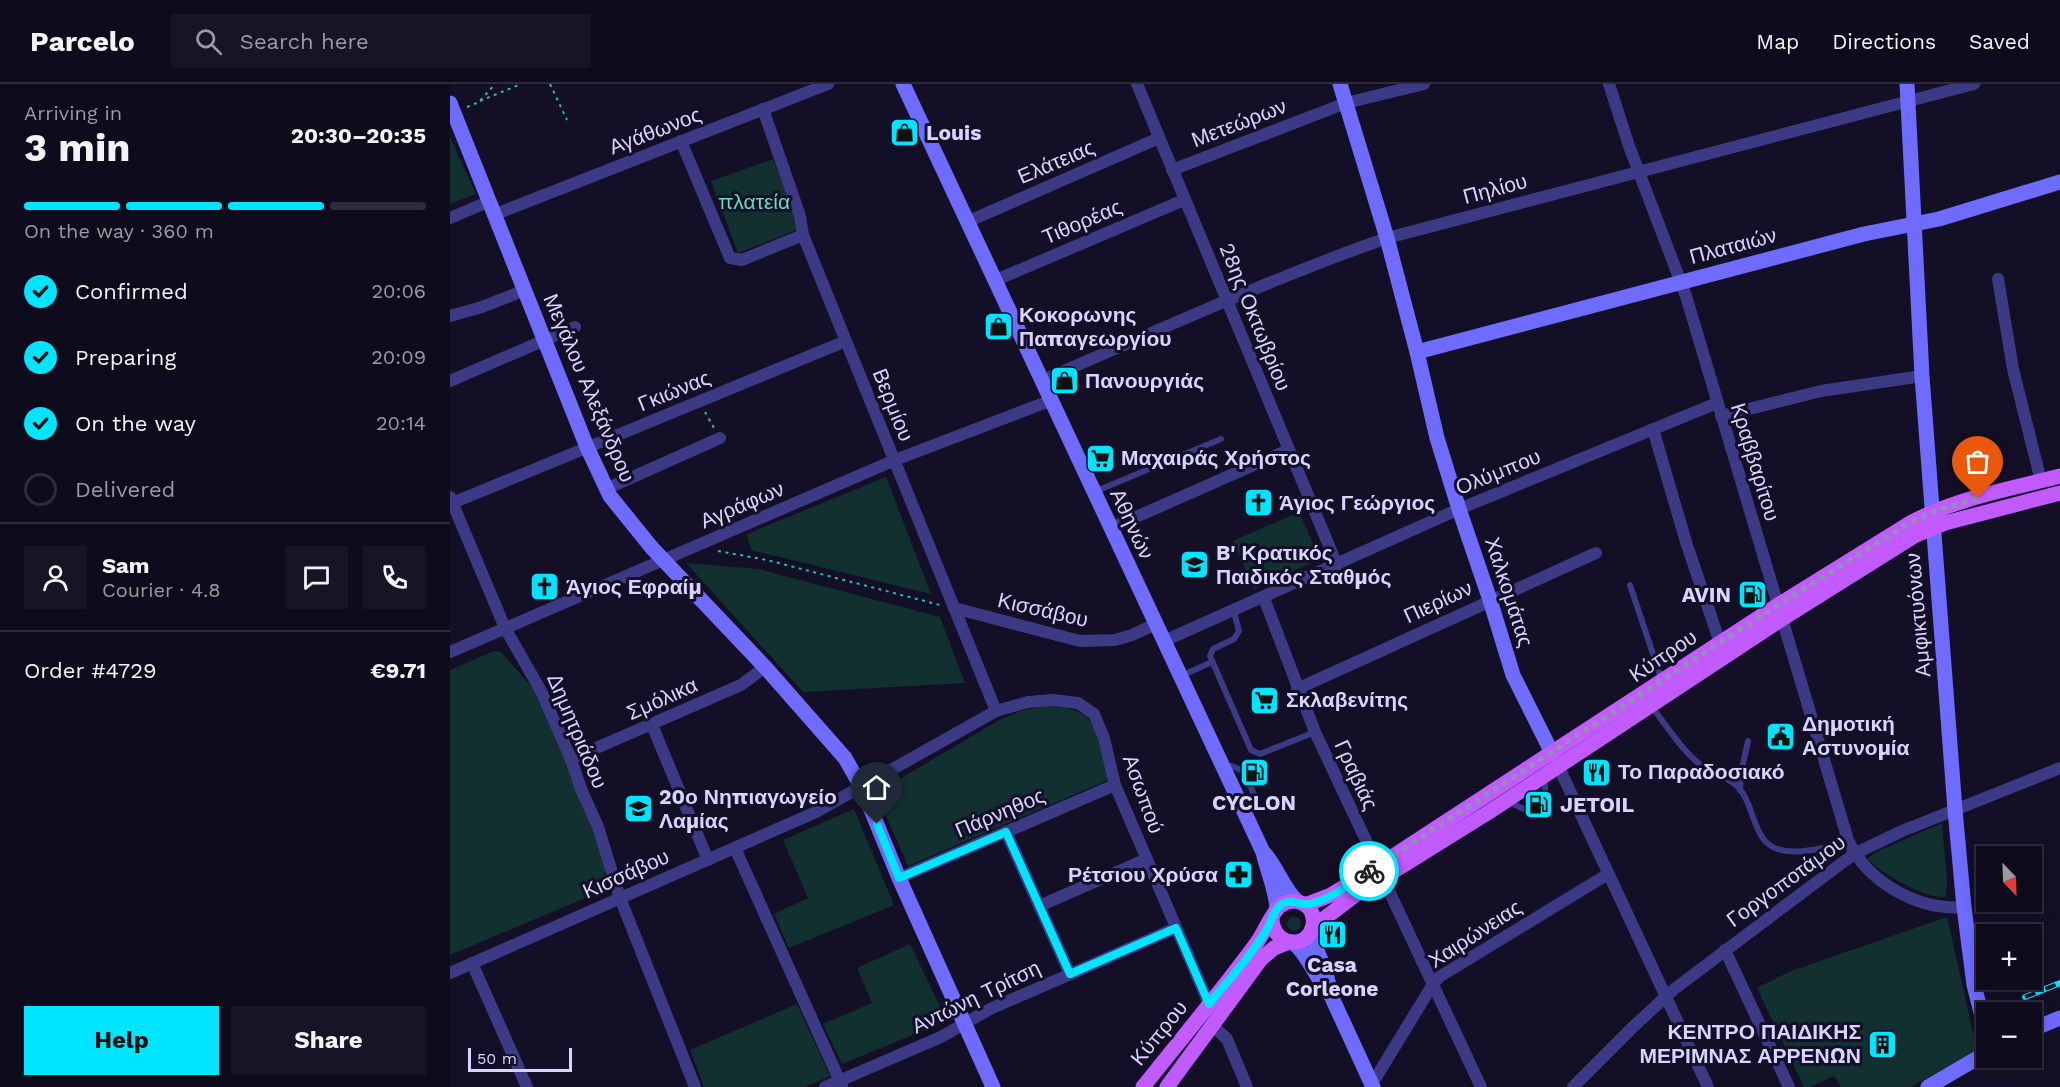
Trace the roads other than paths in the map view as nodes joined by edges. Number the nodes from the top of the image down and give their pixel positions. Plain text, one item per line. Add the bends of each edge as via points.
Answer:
1 (828, 84) edge
2 (903, 84) edge
3 (1137, 84) edge
4 (1340, 84) edge
5 (1424, 84) edge
6 (1609, 84) edge
7 (1907, 84) edge
8 (1974, 84) edge
9 (1346, 103) junction
10 (1907, 103) junction
11 (452, 108) edge
12 (763, 109) junction
13 (1159, 138) junction
14 (681, 141) junction
15 (1172, 170) junction
16 (1639, 172) junction
17 (2060, 182) edge
18 (1184, 200) junction
19 (493, 208) junction
20 (450, 218) edge
21 (969, 221) junction
22 (1914, 225) junction
23 (803, 235) junction
24 (1387, 238) junction
25 (1998, 279) dead end
26 (996, 280) junction
27 (1681, 282) junction
28 (525, 290) junction
29 (1228, 300) junction
30 (450, 316) edge
31 (575, 327) dead end
32 (545, 340) junction
33 (846, 340) junction
34 (1417, 352) junction
35 (1922, 376) junction
36 (1043, 380) junction
37 (450, 381) edge
38 (1052, 400) junction
39 (1717, 403) junction
40 (1721, 416) junction
41 (1653, 429) junction
42 (720, 438) road end
43 (1221, 439) dead end
44 (587, 447) junction
45 (1288, 450) junction
46 (895, 460) junction
47 (2060, 476) edge
48 (2041, 481) junction
49 (606, 489) junction
50 (1094, 492) junction
51 (2060, 494) edge
52 (451, 501) edge
53 (1459, 509) junction
54 (1932, 520) junction
55 (1111, 528) junction
56 (1596, 553) dead end
57 (664, 560) junction
58 (1336, 565) junction
59 (1630, 585) dead end
60 (1264, 598) junction
61 (1490, 600) junction
62 (954, 609) junction
63 (1234, 612) junction
64 (1780, 612) junction
65 (1156, 624) junction
66 (505, 628) junction
67 (1164, 641) junction
68 (1720, 643) junction
69 (450, 652) edge
70 (1212, 662) junction
71 (765, 667) junction
72 (1180, 676) junction
73 (1663, 682) junction
74 (1297, 689) junction
75 (1078, 703) joint
76 (1651, 706) junction
77 (996, 711) junction
78 (652, 725) junction
79 (1315, 732) junction
80 (1748, 741) dead end
81 (571, 759) junction
82 (1555, 760) junction
83 (1231, 766) dead end
84 (2060, 768) edge
85 (1115, 785) junction
86 (1545, 785) dead end
87 (862, 788) junction
88 (1740, 791) junction
89 (1515, 805) dead end
90 (1252, 809) dead end
91 (1955, 810) junction
92 (1006, 832) junction
93 (1848, 840) junction
94 (735, 848) junction
95 (1263, 852) junction
96 (1854, 854) junction
97 (1147, 859) junction
98 (708, 860) junction
99 (1380, 872) junction
100 (1608, 874) junction
101 (899, 878) junction
102 (620, 898) junction
103 (1301, 903) junction
104 (1039, 906) junction
105 (1964, 907) junction
106 (1275, 914) junction
107 (1176, 928) junction
108 (1312, 929) junction
109 (1291, 942) junction
110 (1725, 950) junction
111 (472, 963) junction
112 (450, 973) edge
113 (1070, 974) junction
114 (1433, 984) junction
115 (1665, 997) junction
116 (1333, 1000) junction
117 (1978, 1002) edge
118 (1209, 1004) junction
119 (2060, 1018) edge
120 (964, 1023) junction
121 (2042, 1025) edge
122 (1213, 1026) junction
123 (1976, 1059) edge
124 (841, 1084) edge
125 (1373, 1085) edge
126 (526, 1087) edge
127 (695, 1087) edge
128 (825, 1087) edge
129 (993, 1087) edge
130 (1143, 1087) edge
131 (1167, 1087) edge
132 (1247, 1087) edge
133 (1481, 1087) edge
134 (1573, 1087) edge
135 (1708, 1087) edge
136 (1789, 1087) edge
137 (1928, 1087) edge

1 - 12 street, Αγάθωνος
2 - 21 street, Αθηνών
3 - 13 street, 28ης Οκτωβρίου
4 - 9 street, Χαλκομάτας
5 - 9 street, Μετεώρων
6 - 16 street, Κραββαρίτου
7 - 10 street, Αμφικτυόνων
8 - 10 street, Πηλίου
9 - 15 street, Μετεώρων
9 - 24 street, Χαλκομάτας
10 - 16 street, Πηλίου
10 - 22 street, Αμφικτυόνων
11 - 19 street, Μεγάλου Αλεξάνδρου
12 - 14 street, Αγάθωνος
12 - 23 street, Βερμίου
13 - 15 street, 28ης Οκτωβρίου
13 - 21 street, Ελάτειας
14 - 19 street, Αγάθωνος
14 - 23 street via 728,254 735,260
15 - 18 street, 28ης Οκτωβρίου
16 - 24 street, Πηλίου
16 - 27 street, Κραββαρίτου
17 - 22 street, Πλαταιών
18 - 26 street, Τιθορέας
18 - 29 street, 28ης Οκτωβρίου
19 - 20 street, Αγάθωνος
19 - 28 street, Μεγάλου Αλεξάνδρου
21 - 26 street, Αθηνών
22 - 27 street, Πλαταιών via 1864,234
22 - 35 street, Αμφικτυόνων
23 - 33 street, Βερμίου
24 - 29 street, Πηλίου
24 - 34 street, Χαλκομάτας
25 - 48 street via 2013,369
26 - 36 street, Αθηνών
27 - 34 street, Πλαταιών
27 - 39 street, Κραββαρίτου
28 - 30 street
28 - 32 street, Μεγάλου Αλεξάνδρου
29 - 36 street, Πηλίου
29 - 45 street, 28ης Οκτωβρίου
31 - 32 street
32 - 37 street
32 - 44 street, Μεγάλου Αλεξάνδρου
33 - 44 street, Γκιώνας
33 - 46 street, Βερμίου
34 - 53 street, Χαλκομάτας
35 - 40 street via 1821,391
35 - 54 street, Αμφικτυόνων
36 - 38 street, Αθηνών
38 - 46 street, Αγράφων
38 - 50 street, Αθηνών
39 - 40 street, Κραββαρίτου
39 - 41 street, Ολύμπου
40 - 64 street, Κραββαρίτου
41 - 53 street, Ολύμπου
41 - 68 street
42 - 49 street
43 - 50 lane
44 - 49 street, Μεγάλου Αλεξάνδρου
44 - 52 street, Γκιώνας
45 - 55 street
45 - 58 street, 28ης Οκτωβρίου
46 - 57 street, Αγράφων
46 - 62 street, Βερμίου
47 - 48 main road, Κύπρου
48 - 54 main road, Κύπρου via 1957,503
49 - 57 street, Μεγάλου Αλεξάνδρου
50 - 55 street, Αθηνών
51 - 54 main road, Κύπρου
52 - 66 street, Δημητριάδου
53 - 58 street, Ολύμπου
53 - 61 street, Χαλκομάτας
54 - 64 main road, Κύπρου via 1911,522
54 - 91 street, Αμφικτυόνων
55 - 65 street, Αθηνών
56 - 61 street, Πιερίων
57 - 66 street, Αγράφων
57 - 71 street, Μεγάλου Αλεξάνδρου
58 - 60 street, Ολύμπου
59 - 73 lane
60 - 63 street, Ολύμπου
60 - 74 street, Γραβιάς
61 - 74 street, Πιερίων
61 - 82 street, Χαλκομάτας via 1513,675
62 - 65 street, Κισσάβου via 1080,641 1115,640
62 - 77 street, Βερμίου
63 - 67 street, Ολύμπου
63 - 70 lane via 1239,631 1234,639 1213,649
64 - 68 main road, Κύπρου
64 - 76 main road, Κύπρου
64 - 93 street, Κραββαρίτου
65 - 67 street, Αθηνών
66 - 69 street, Αγράφων
66 - 81 street, Δημητριάδου via 541,691
67 - 72 street, Αθηνών
68 - 73 main road, Κύπρου
70 - 72 lane
70 - 79 lane via 1253,752 1260,754
71 - 78 street, Σμόλικα via 741,685
71 - 87 street, Μεγάλου Αλεξάνδρου via 845,758
72 - 95 street, Αθηνών
73 - 82 main road, Κύπρου
74 - 79 street, Γραβιάς
75 - 77 street, Κισσάβου via 1035,701
75 - 85 street, Ασωπού via 1097,720
76 - 82 main road, Κύπρου
76 - 88 lane via 1703,767
77 - 87 street, Κισσάβου
78 - 81 street, Σμόλικα
78 - 98 street
79 - 99 street, Γραβιάς
80 - 88 lane
81 - 102 street, Δημητριάδου
82 - 99 main road, Κύπρου
82 - 100 street, Χαλκομάτας
83 - 90 lane via 1244,771 1255,797
84 - 91 street, Γοργοποτάμου
85 - 92 street, Πάρνηθος
85 - 97 street, Ασωπού
86 - 89 lane via 1545,795 1524,809
87 - 94 street, Κισσάβου
87 - 101 street, Μεγάλου Αλεξάνδρου
88 - 93 lane via 1761,837 1779,851 1807,851
91 - 96 street, Γοργοποτάμου
91 - 105 street, Αμφικτυόνων
92 - 101 street, Πάρνηθος
92 - 104 street
93 - 96 street, Κραββαρίτου
94 - 98 street, Κισσάβου
94 - 124 street
95 - 103 street, Αθηνών via 1277,868 1287,890
95 - 106 street, Αθηνών via 1274,891
96 - 105 street via 1873,874 1911,898 1930,906
96 - 110 street, Γοργοποτάμου
97 - 104 street
97 - 107 street, Ασωπού
98 - 102 street, Κισσάβου
99 - 103 main road, Κύπρου via 1331,895
99 - 108 main road, Κύπρου
99 - 114 street, Γραβιάς
100 - 114 street, Χαιρώνειας
100 - 115 street, Χαλκομάτας
101 - 120 street, Μεγάλου Αλεξάνδρου
102 - 111 street, Κισσάβου
102 - 127 street, Δημητριάδου
103 - 106 main road, Κύπρου via 1285,902
103 - 108 main road via 1313,917
104 - 113 street
105 - 117 street, Αμφικτυόνων
106 - 109 main road via 1276,934
106 - 118 main road, Κύπρου
107 - 113 street, Αντώνη Τρίτση
107 - 118 street, Ασωπού
108 - 109 main road, Κύπρου via 1303,939
108 - 116 street
109 - 116 street via 1302,951
109 - 122 main road, Κύπρου via 1274,948 1261,959
110 - 115 street, Γοργοποτάμου
110 - 136 street
111 - 112 street, Κισσάβου
111 - 126 street
113 - 120 street, Αντώνη Τρίτση
114 - 125 street, Χαιρώνειας
114 - 133 street, Γραβιάς
115 - 134 street, Γοργοποτάμου
115 - 135 street, Χαλκομάτας
116 - 125 street
118 - 130 main road, Κύπρου
119 - 121 street
120 - 124 street, Αντώνη Τρίτση
120 - 129 street, Μεγάλου Αλεξάνδρου
122 - 131 main road, Κύπρου
122 - 132 street via 1227,1039
123 - 137 street
124 - 128 street, Αντώνη Τρίτση

